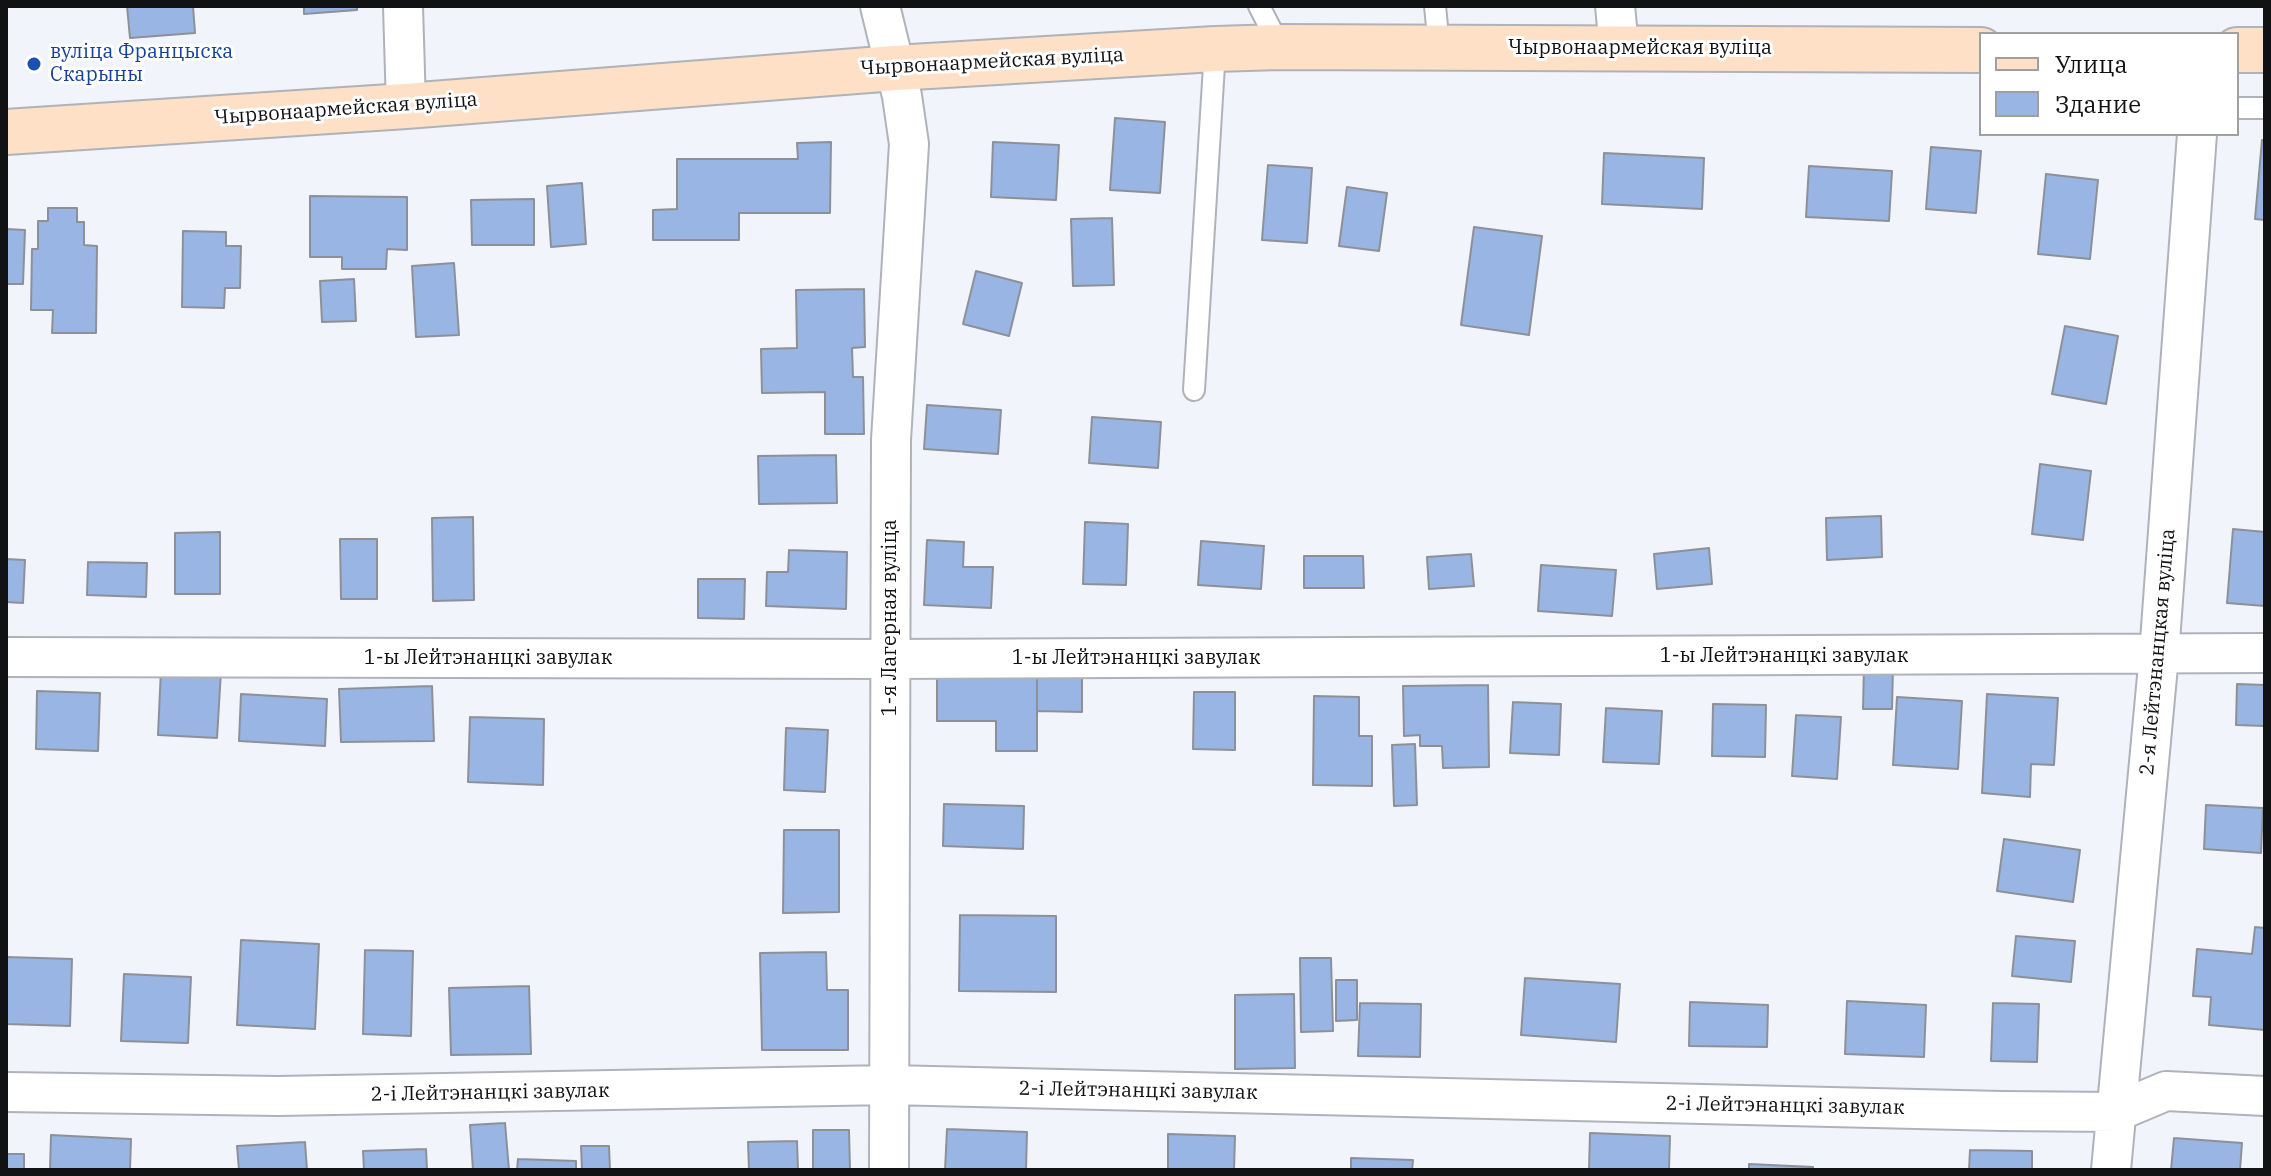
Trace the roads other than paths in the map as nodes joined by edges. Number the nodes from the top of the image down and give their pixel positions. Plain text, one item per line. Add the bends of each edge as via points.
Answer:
1 (403, 6) edge
2 (880, 6) edge
3 (1259, 6) edge
4 (1437, 27) edge
5 (1617, 27) edge
6 (1280, 47) junction
7 (1215, 49) junction
8 (1979, 50) edge
9 (2239, 50) edge
10 (2265, 50) edge
11 (895, 68) junction
12 (406, 106) junction
13 (2239, 108) edge
14 (2265, 108) edge
15 (6, 132) edge
16 (2197, 136) edge
17 (1194, 390) dead end
18 (2265, 653) edge
19 (2159, 655) junction
20 (6, 657) edge
21 (890, 659) junction
22 (889, 1085) junction
23 (6, 1092) edge
24 (2265, 1096) edge
25 (2116, 1112) junction
26 (889, 1170) edge
27 (2111, 1170) edge

1 - 12 street
2 - 11 street, 1-я Лагерная вуліца
3 - 6 lane
4 - 5 main road, Чырвонаармейская вуліца
4 - 6 main road, Чырвонаармейская вуліца
5 - 8 main road, Чырвонаармейская вуліца
6 - 7 main road, Чырвонаармейская вуліца
7 - 11 main road, Чырвонаармейская вуліца
7 - 17 lane
9 - 10 main road
11 - 12 main road, Чырвонаармейская вуліца
11 - 21 street, 1-я Лагерная вуліца via 909,144 891,440
12 - 15 main road, Чырвонаармейская вуліца
13 - 14 lane
16 - 19 street, 2-я Лейтэнанцкая вуліца
18 - 19 street, 1-ы Лейтэнанцкі завулак
19 - 21 street, 1-ы Лейтэнанцкі завулак
19 - 25 street, 2-я Лейтэнанцкая вуліца
20 - 21 street, 1-ы Лейтэнанцкі завулак
21 - 22 street, 1-я Лагерная вуліца
22 - 23 street, 2-і Лейтэнанцкі завулак via 278,1096
22 - 25 street, 2-і Лейтэнанцкі завулак
22 - 26 street, 1-я Лагерная вуліца
24 - 25 street, 2-і Лейтэнанцкі завулак via 2166,1091
25 - 27 street, 2-я Лейтэнанцкая вуліца

